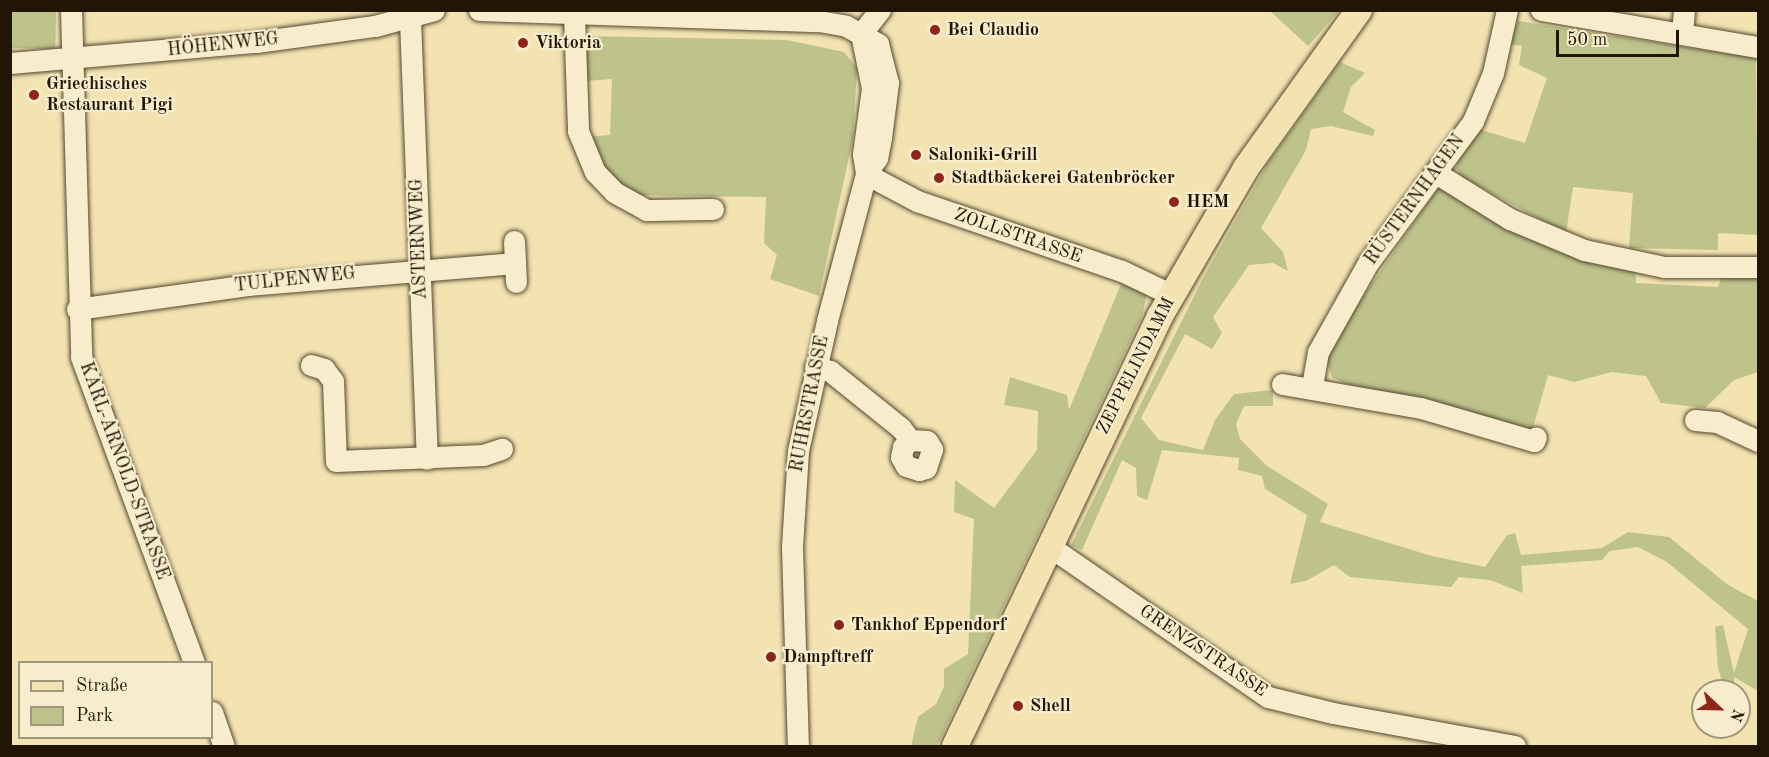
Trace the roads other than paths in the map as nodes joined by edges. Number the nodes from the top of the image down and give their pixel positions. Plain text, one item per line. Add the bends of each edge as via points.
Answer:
1 (71, 10) edge
2 (434, 10) edge
3 (479, 10) edge
4 (880, 10) edge
5 (1359, 10) edge
6 (1507, 10) edge
7 (1541, 10) edge
8 (1684, 10) edge
9 (574, 14) junction
10 (706, 14) edge
11 (410, 19) junction
12 (1682, 33) junction
13 (861, 34) junction
14 (1758, 47) edge
15 (72, 58) junction
16 (10, 63) edge
17 (1436, 173) junction
18 (866, 174) junction
19 (713, 209) dead end
20 (514, 241) dead end
21 (1758, 267) edge
22 (420, 268) junction
23 (1172, 295) junction
24 (77, 309) junction
25 (311, 365) dead end
26 (815, 367) junction
27 (1282, 384) dead end
28 (1312, 386) junction
29 (1695, 420) dead end
30 (1536, 437) dead end
31 (910, 440) dead end
32 (1758, 441) edge
33 (502, 449) dead end
34 (427, 459) junction
35 (1049, 546) junction
36 (193, 661) edge
37 (213, 715) edge
38 (224, 747) edge
39 (798, 747) edge
40 (955, 747) edge
41 (1515, 747) edge

1 - 15 street, KARL-ARNOLD-STRASSE
2 - 11 street, HÖHENWEG
3 - 9 street
4 - 13 street
5 - 23 main road, ZEPPELINDAMM via 1246,168
6 - 17 street, RÜSTERNHAGEN via 1484,99
7 - 12 street
8 - 12 street
9 - 10 street
9 - 19 street via 578,131 595,172 614,192 646,210
10 - 13 street via 819,21 846,26
11 - 15 street, HÖHENWEG via 224,46
11 - 22 street, ASTERNWEG
12 - 14 street
13 - 18 street, RUHRSTRASSE via 871,80 863,154
15 - 16 street, HÖHENWEG
15 - 24 street, KARL-ARNOLD-STRASSE
17 - 21 street via 1510,219 1584,250 1664,267
17 - 28 street, RÜSTERNHAGEN via 1368,262 1338,312 1318,352
18 - 23 street, ZOLLSTRASSE via 917,201 1122,271
18 - 26 street, RUHRSTRASSE
20 - 22 street, TULPENWEG via 515,272
22 - 24 street, TULPENWEG via 248,285
22 - 34 street, ASTERNWEG
23 - 35 main road, ZEPPELINDAMM
24 - 36 street, KARL-ARNOLD-STRASSE via 81,357
25 - 34 street via 324,369 333,381 336,461
26 - 31 street via 830,371
26 - 39 street, RUHRSTRASSE via 794,492 792,565
27 - 28 street
28 - 30 street via 1421,408 1534,441
29 - 32 street via 1717,422
33 - 34 street via 483,455
35 - 40 main road, ZEPPELINDAMM
35 - 41 street, GRENZSTRASSE via 1268,697
37 - 38 street

